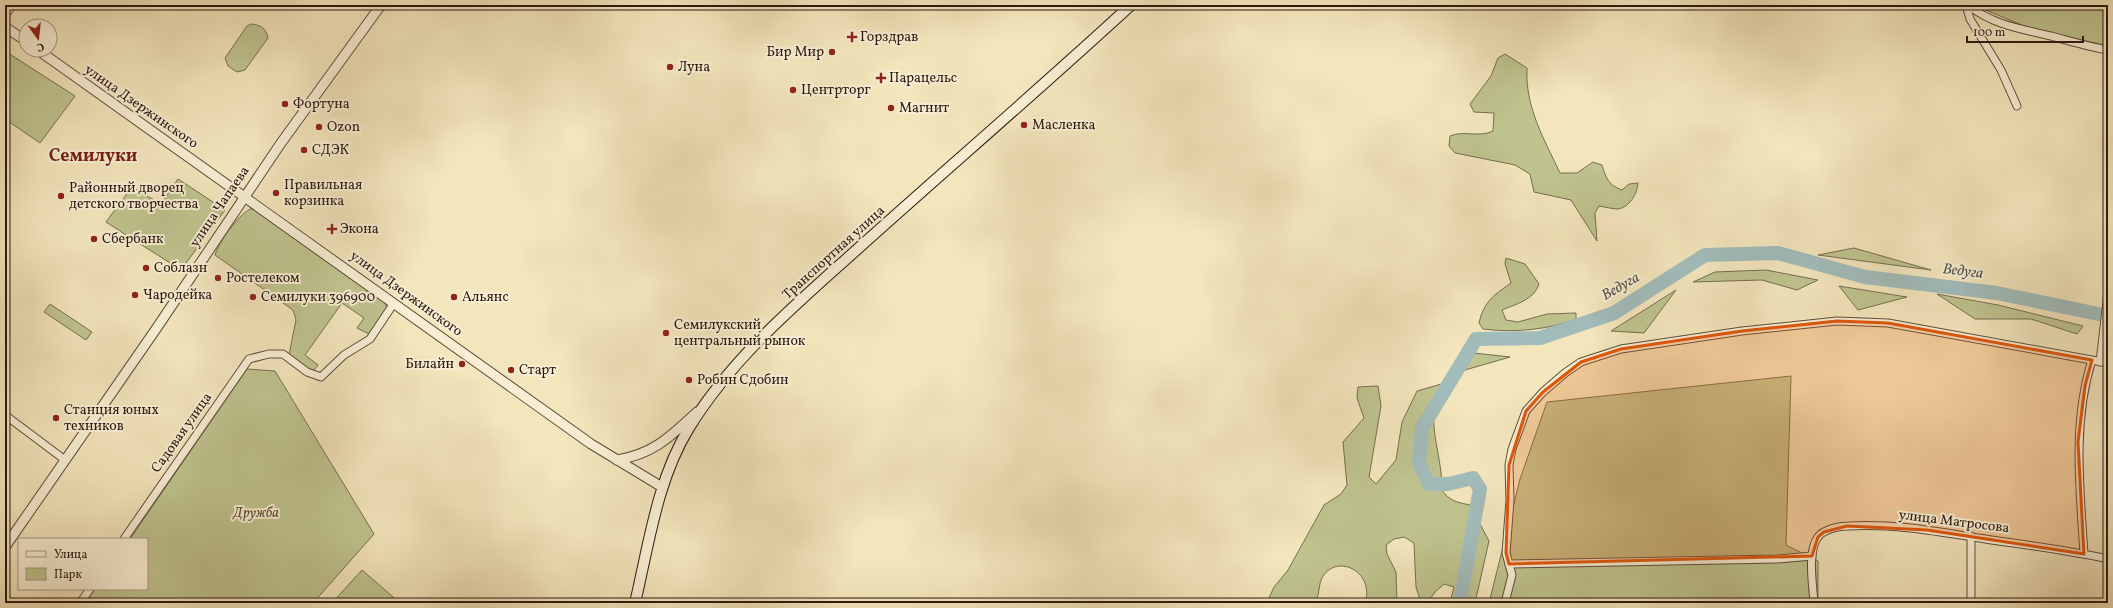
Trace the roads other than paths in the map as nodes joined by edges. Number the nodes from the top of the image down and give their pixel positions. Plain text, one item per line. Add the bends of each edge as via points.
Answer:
1 (13, 5) edge
2 (381, 5) edge
3 (1131, 5) edge
4 (1967, 5) edge
5 (5, 16) edge
6 (5, 27) edge
7 (18, 36) edge
8 (2108, 50) edge
9 (49, 58) edge
10 (2017, 106) dead end
11 (244, 196) junction
12 (2108, 293) edge
13 (394, 303) junction
14 (2092, 360) junction
15 (2100, 362) junction
16 (2108, 363) edge
17 (704, 405) junction
18 (5, 415) edge
19 (65, 460) junction
20 (617, 460) junction
21 (662, 487) junction
22 (1971, 536) junction
23 (125, 538) edge
24 (5, 547) edge
25 (2084, 554) junction
26 (1812, 556) junction
27 (2108, 559) edge
28 (1509, 564) junction
29 (89, 590) edge
30 (80, 603) edge
31 (635, 603) edge
32 (1505, 603) edge
33 (1814, 603) edge
34 (1971, 603) edge

1 - 5 street
2 - 11 street, улица Чапаева
3 - 17 main road, Транспортная улица via 816,288 747,353
4 - 8 street via 1997,22 2017,29
4 - 10 street via 1970,19 2001,70
6 - 7 street
9 - 11 street, улица Дзержинского
11 - 13 street, улица Дзержинского
11 - 19 street, улица Чапаева
12 - 15 street
13 - 20 street, улица Дзержинского
13 - 23 street, Садовая улица via 370,339 344,355 321,376 307,372 283,354 269,354 249,359
14 - 15 street
14 - 25 street via 2085,386 2078,442
14 - 28 street via 1859,320 1742,331 1621,349 1597,356 1581,362 1565,373 1526,411 1508,465 1510,500 1506,553
15 - 16 street
17 - 20 street via 655,448 637,457
17 - 21 main road, Транспортная улица via 688,429
18 - 19 street
19 - 24 street, улица Чапаева
20 - 21 street, улица Дзержинского
21 - 31 main road, Транспортная улица
22 - 25 street, улица Матросова
22 - 26 street, улица Матросова via 1927,530 1847,526 1821,534
22 - 34 street
25 - 27 street, улица Матросова
26 - 28 street via 1777,559
26 - 33 street
28 - 32 street via 1512,575
29 - 30 street

